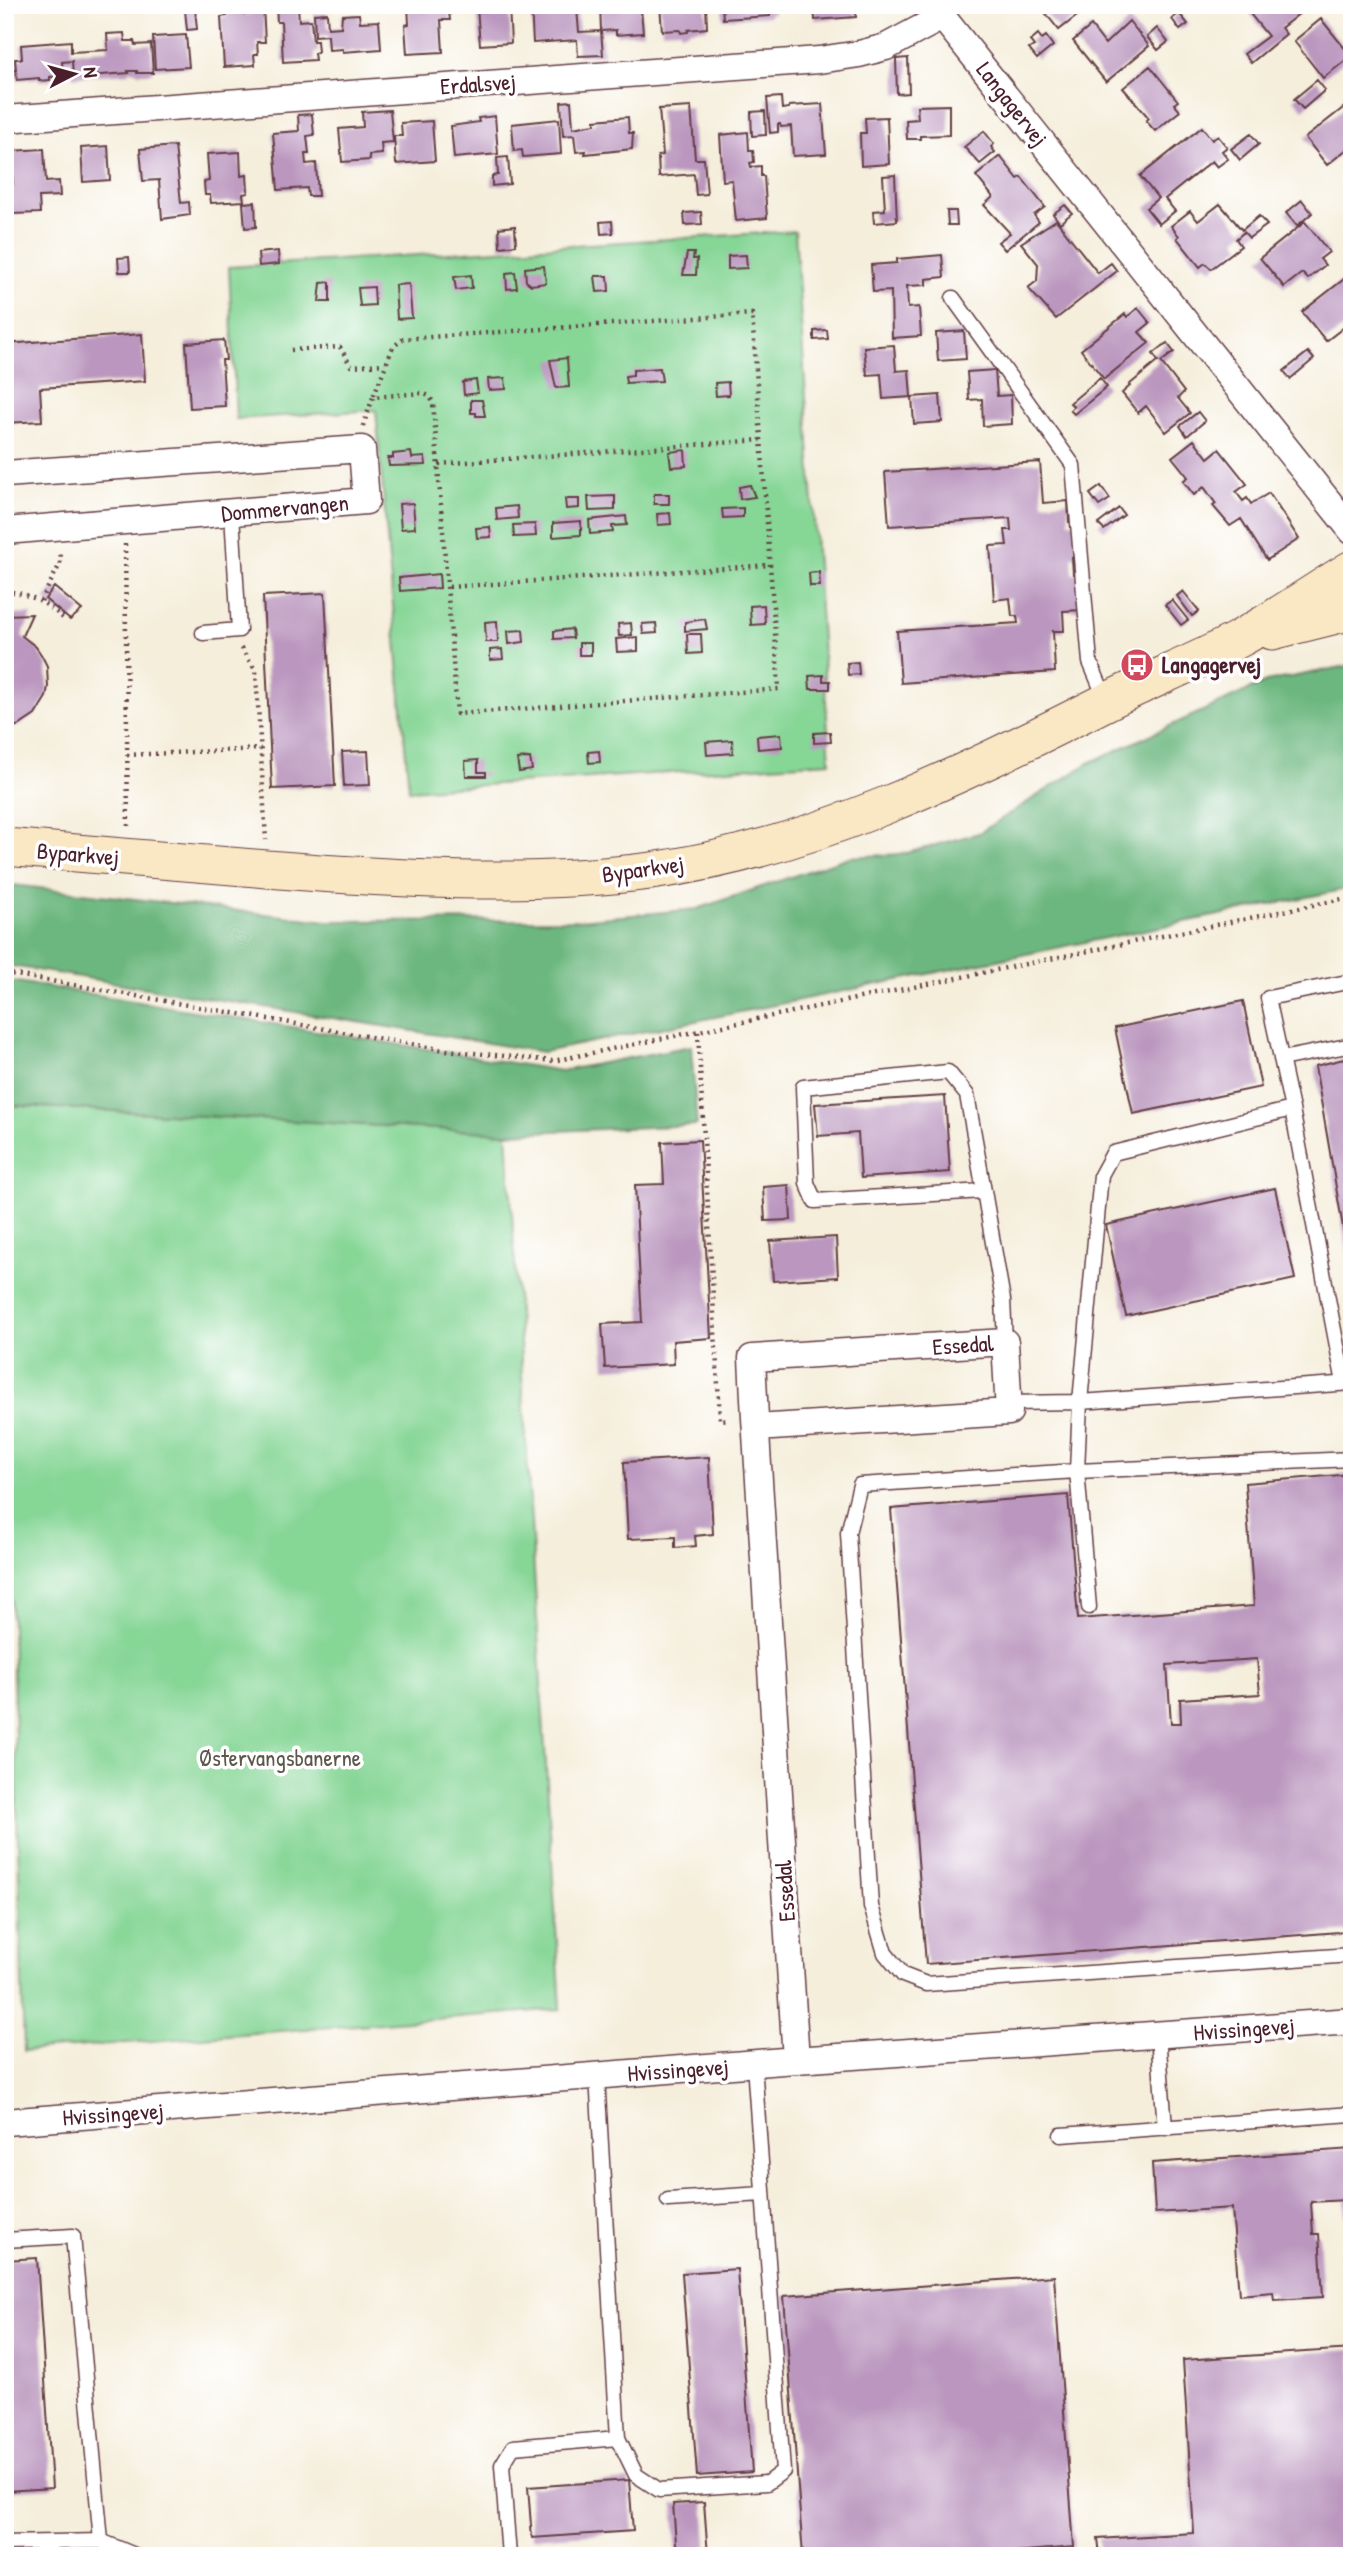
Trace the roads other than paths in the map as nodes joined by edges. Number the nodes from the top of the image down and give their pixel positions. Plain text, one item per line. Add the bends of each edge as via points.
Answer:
1 (938, 11) edge
2 (5, 118) edge
3 (953, 298) dead end
4 (5, 474) edge
5 (232, 513) junction
6 (5, 531) edge
7 (1352, 531) edge
8 (1352, 569) edge
9 (1352, 611) edge
10 (203, 633) dead end
11 (1237, 640) junction
12 (1106, 701) junction
13 (5, 847) edge
14 (1352, 981) edge
15 (1352, 1045) edge
16 (1281, 1059) junction
17 (1292, 1109) junction
18 (984, 1191) junction
19 (1005, 1342) junction
20 (1348, 1383) edge
21 (1080, 1402) junction
22 (1009, 1403) junction
23 (755, 1423) junction
24 (1352, 1459) edge
25 (1077, 1471) junction
26 (1088, 1607) dead end
27 (1352, 1955) edge
28 (1352, 2021) edge
29 (1158, 2035) junction
30 (796, 2060) junction
31 (754, 2064) junction
32 (597, 2076) junction
33 (1352, 2114) edge
34 (5, 2122) edge
35 (1164, 2128) junction
36 (1061, 2135) dead end
37 (763, 2194) junction
38 (668, 2200) dead end
39 (5, 2239) edge
40 (618, 2438) junction
41 (101, 2541) junction
42 (5, 2543) edge
43 (137, 2556) edge
44 (509, 2556) edge

1 - 2 street, Erdalsvej via 886,47 819,60
1 - 7 street, Langagervej
3 - 12 lane via 1073,465 1090,662
4 - 5 street, Dommervangen via 362,449 366,501
5 - 6 street, Dommervangen
5 - 10 lane via 239,630
8 - 11 street, Byparkvej
9 - 11 street, Byparkvej
11 - 12 street, Byparkvej
12 - 13 street, Byparkvej via 884,807 738,853 652,870 571,878 373,878
14 - 16 lane via 1268,998
15 - 16 lane
16 - 17 lane
17 - 20 lane
17 - 21 lane via 1113,1153 1101,1175
18 - 18 lane via 815,1201 807,1183 803,1087 948,1072 967,1095
18 - 19 lane via 1003,1300
19 - 22 street, Essedal
19 - 23 street, Essedal via 752,1358
20 - 21 lane
21 - 22 lane
21 - 25 lane
22 - 23 street via 1009,1412
23 - 30 street, Essedal
24 - 25 lane
25 - 26 lane
25 - 27 lane via 860,1485 848,1533 871,1906 885,1952 903,1975 926,1984
28 - 29 street, Hvissingevej
29 - 30 street, Hvissingevej
29 - 35 lane
30 - 31 street, Hvissingevej
31 - 32 street, Hvissingevej
31 - 37 lane
32 - 34 street, Hvissingevej
32 - 40 lane
33 - 35 lane
35 - 36 lane
37 - 38 lane
37 - 40 lane via 783,2471 767,2483 659,2490 636,2475
39 - 41 lane via 73,2236
40 - 44 lane via 513,2447 502,2465
41 - 42 lane
41 - 43 lane

